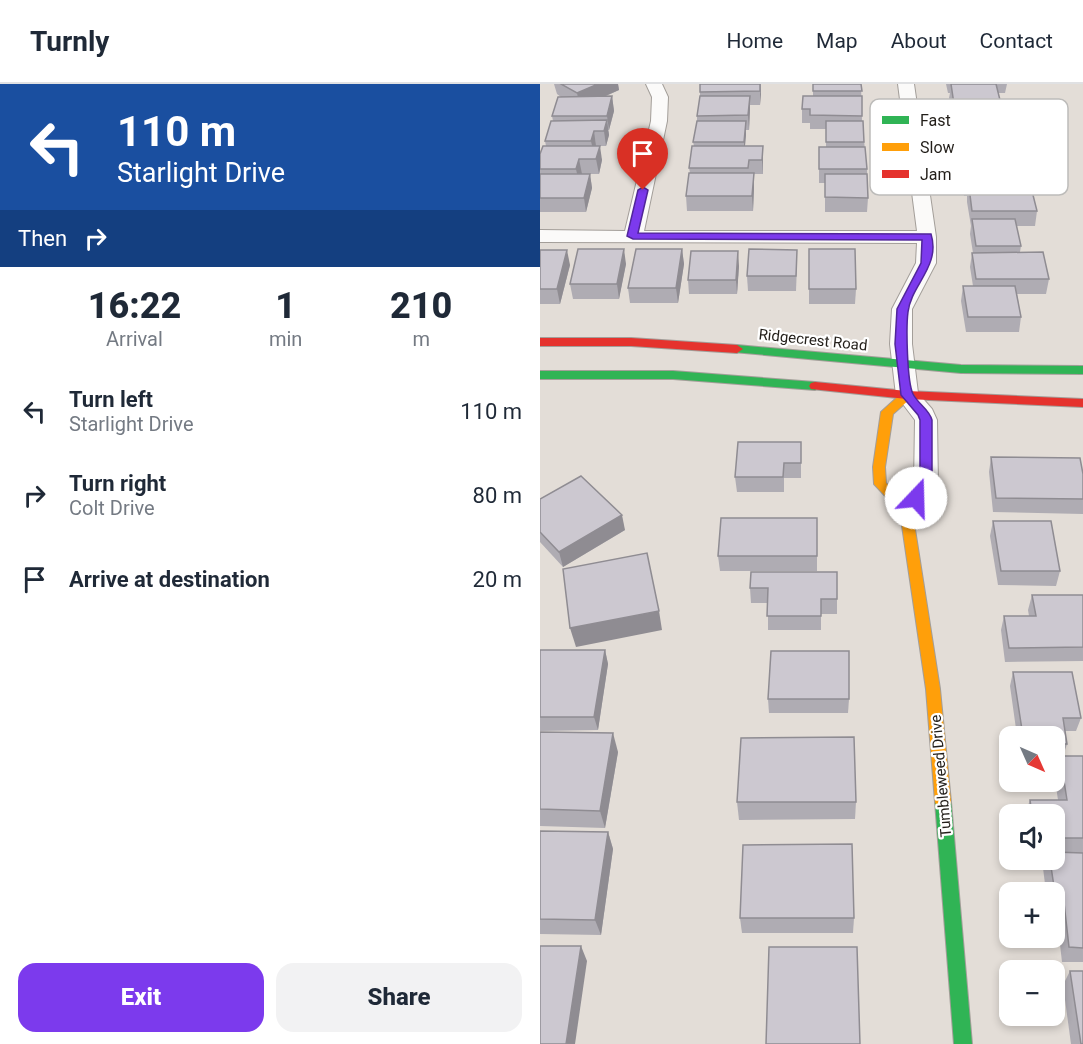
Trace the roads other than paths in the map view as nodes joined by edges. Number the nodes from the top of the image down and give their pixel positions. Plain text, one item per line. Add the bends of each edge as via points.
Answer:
1 (654, 84) edge
2 (906, 84) edge
3 (908, 99) edge
4 (921, 195) edge
5 (540, 236) edge
6 (633, 236) junction
7 (927, 237) junction
8 (540, 342) edge
9 (903, 365) junction
10 (1083, 370) edge
11 (540, 375) edge
12 (907, 395) junction
13 (1083, 403) edge
14 (906, 510) junction
15 (963, 1044) edge

1 - 6 street via 660,97 659,121
2 - 3 street
4 - 7 street
5 - 6 street
6 - 7 street
7 - 9 street via 926,263 902,309
8 - 9 main road, Ridgecrest Road via 735,348
9 - 10 main road, Ridgecrest Road
9 - 12 street
11 - 12 main road via 673,375
12 - 13 main road
12 - 14 street via 926,420 926,487
12 - 14 main road via 887,412 879,467 880,484
14 - 15 main road, Tumbleweed Drive via 933,689

